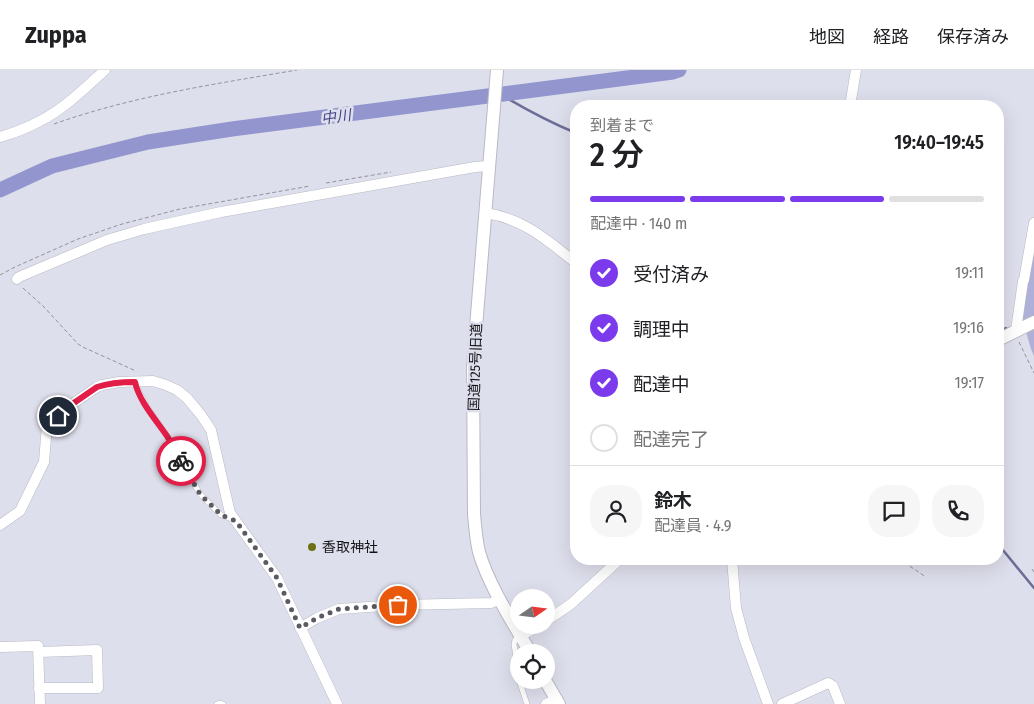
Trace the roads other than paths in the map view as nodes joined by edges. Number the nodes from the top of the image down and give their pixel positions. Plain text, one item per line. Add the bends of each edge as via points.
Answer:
1 (105, 70) edge
2 (856, 70) edge
3 (497, 72) edge
4 (851, 100) edge
5 (0, 137) edge
6 (488, 166) junction
7 (485, 213) junction
8 (1034, 223) edge
9 (570, 258) edge
10 (17, 279) road end
11 (1034, 322) edge
12 (1016, 330) junction
13 (1004, 337) edge
14 (139, 381) junction
15 (236, 521) junction
16 (0, 525) edge
17 (613, 565) edge
18 (732, 565) edge
19 (500, 599) junction
20 (555, 615) edge
21 (300, 628) junction
22 (524, 634) edge
23 (520, 636) junction
24 (514, 644) edge
25 (525, 644) edge
26 (0, 647) edge
27 (38, 652) junction
28 (39, 688) junction
29 (522, 689) edge
30 (549, 689) edge
31 (554, 703) edge
32 (40, 704) edge
33 (217, 704) edge
34 (223, 704) edge
35 (337, 704) edge
36 (527, 704) edge
37 (768, 704) edge
38 (782, 704) edge
39 (840, 704) edge

1 - 5 street via 57,111
2 - 4 street
3 - 6 street, 国道125号旧道
6 - 7 street, 国道125号旧道
6 - 10 street via 178,221 106,240
7 - 9 street via 530,228
7 - 19 street, 国道125号旧道 via 473,364 474,514 480,553
8 - 12 street
11 - 12 street
12 - 13 street
14 - 15 lane via 136,386 147,408 200,494 221,515
14 - 15 street via 153,381 177,390 201,415 211,430 230,513
14 - 16 street via 97,387 48,425 44,462 20,511
15 - 21 street via 277,578
17 - 20 street
18 - 37 street via 736,608
19 - 21 street via 491,603 339,609
19 - 23 street, 国道125号旧道
21 - 35 street
22 - 23 street
23 - 24 lane
23 - 25 street, 国道125号旧道
26 - 27 street via 38,646
27 - 28 street
27 - 28 street via 97,650 98,678 98,688
28 - 32 street
29 - 36 lane
30 - 31 street
33 - 34 lane
38 - 39 street via 828,683 833,686

